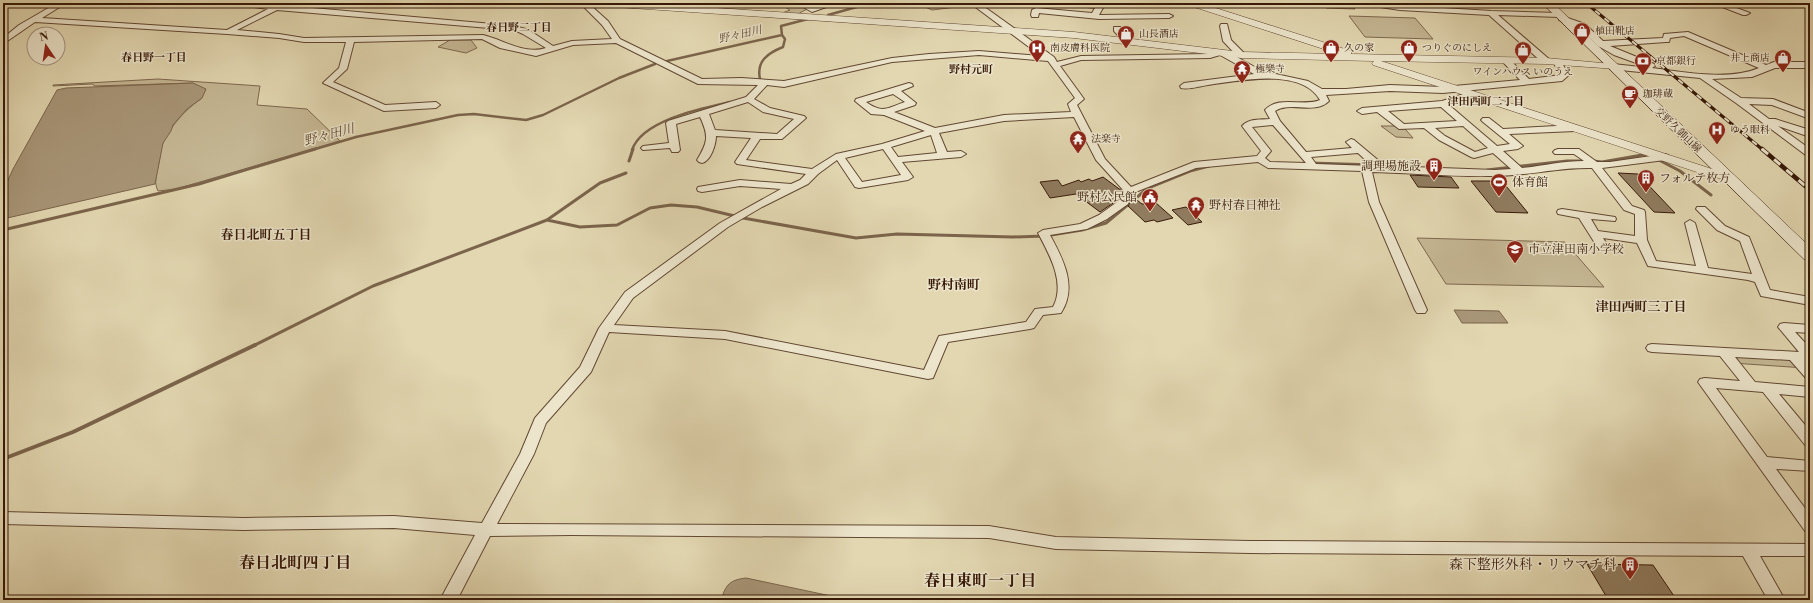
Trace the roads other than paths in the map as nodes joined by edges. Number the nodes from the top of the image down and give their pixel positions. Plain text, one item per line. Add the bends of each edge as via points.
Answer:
1 (62, 3) edge
2 (240, 3) edge
3 (584, 3) edge
4 (602, 3) edge
5 (800, 3) edge
6 (834, 3) edge
7 (977, 3) edge
8 (1072, 3) edge
9 (1191, 3) edge
10 (1367, 3) edge
11 (1546, 3) edge
12 (1716, 3) edge
13 (276, 8) junction
14 (1036, 9) edge
15 (812, 10) junction
16 (1491, 13) junction
17 (1746, 13) dead end
18 (796, 16) junction
19 (1095, 16) junction
20 (1169, 16) dead end
21 (1560, 16) junction
22 (34, 20) junction
23 (1224, 26) dead end
24 (1117, 29) dead end
25 (1013, 30) junction
26 (227, 32) junction
27 (350, 40) junction
28 (617, 41) junction
29 (1128, 41) junction
30 (3, 42) edge
31 (1601, 44) junction
32 (552, 48) junction
33 (1220, 53) junction
34 (1241, 54) junction
35 (1363, 58) junction
36 (1505, 60) junction
37 (1546, 61) junction
38 (1054, 62) junction
39 (1557, 62) junction
40 (1810, 65) edge
41 (1614, 67) junction
42 (1765, 68) junction
43 (1663, 72) junction
44 (1265, 74) junction
45 (1702, 76) junction
46 (1527, 82) junction
47 (764, 83) junction
48 (909, 86) dead end
49 (1184, 86) dead end
50 (1455, 88) junction
51 (894, 90) junction
52 (1319, 92) junction
53 (1473, 94) junction
54 (749, 99) junction
55 (1739, 101) junction
56 (1443, 104) junction
57 (436, 105) dead end
58 (1380, 110) junction
59 (1362, 111) dead end
60 (703, 112) junction
61 (886, 112) junction
62 (1078, 114) junction
63 (1810, 116) edge
64 (1764, 119) junction
65 (1486, 120) dead end
66 (1276, 122) junction
67 (1465, 123) junction
68 (1427, 126) junction
69 (1574, 128) junction
70 (934, 131) junction
71 (1808, 131) edge
72 (1501, 132) junction
73 (712, 133) junction
74 (756, 137) junction
75 (1351, 142) dead end
76 (884, 146) junction
77 (646, 148) dead end
78 (1496, 149) junction
79 (1360, 150) junction
80 (1558, 152) dead end
81 (961, 154) dead end
82 (1810, 154) edge
83 (943, 155) junction
84 (839, 156) junction
85 (1665, 157) junction
86 (702, 160) dead end
87 (896, 160) junction
88 (1263, 161) junction
89 (1309, 162) junction
90 (1591, 162) junction
91 (1376, 167) junction
92 (1516, 168) junction
93 (814, 172) junction
94 (1724, 175) junction
95 (702, 188) dead end
96 (793, 188) junction
97 (1129, 191) junction
98 (1701, 209) dead end
99 (1562, 212) dead end
100 (1583, 215) junction
101 (1611, 218) dead end
102 (1690, 223) dead end
103 (1595, 234) junction
104 (1641, 240) junction
105 (1602, 246) dead end
106 (1810, 256) edge
107 (1703, 270) junction
108 (1760, 280) junction
109 (1810, 301) edge
110 (1421, 310) dead end
111 (606, 328) junction
112 (1810, 329) edge
113 (1652, 348) dead end
114 (1724, 352) junction
115 (1794, 356) junction
116 (1810, 357) edge
117 (1810, 374) edge
118 (1750, 385) junction
119 (1767, 388) junction
120 (1810, 392) edge
121 (1810, 441) edge
122 (1762, 462) junction
123 (1810, 466) edge
124 (3, 518) edge
125 (1810, 527) edge
126 (487, 530) junction
127 (1748, 550) junction
128 (1810, 550) edge
129 (448, 600) edge
130 (1777, 600) edge

1 - 22 street
2 - 13 street
3 - 28 street via 605,23
4 - 18 street
5 - 15 street
6 - 15 street
7 - 25 street
8 - 19 street via 1100,6
9 - 35 street
10 - 16 street via 1400,8
11 - 21 main road, 交野久御山線
12 - 17 street
13 - 26 street
13 - 32 street via 515,28
14 - 19 street
15 - 18 street
16 - 21 street
16 - 37 street
18 - 25 street
19 - 20 street
21 - 31 street via 1582,26
21 - 41 main road, 交野久御山線
22 - 26 street
22 - 30 street
23 - 34 street via 1227,41
24 - 29 street
25 - 29 street
25 - 38 street
26 - 27 street via 304,40
27 - 32 street via 483,37 503,46 536,54
27 - 57 street via 343,69 327,83 384,108
28 - 32 street via 572,43
28 - 47 street via 701,82
29 - 33 street
31 - 42 street via 1666,40 1667,36 1685,34
31 - 43 street
33 - 34 street
33 - 38 street via 1210,56 1081,58
33 - 44 street via 1258,73
34 - 35 street
35 - 36 street
35 - 50 street
36 - 37 street
36 - 46 street
37 - 39 street
38 - 47 street via 979,53 929,56 865,65 784,84
38 - 62 street via 1080,99 1072,104
39 - 41 street
39 - 46 street via 1565,75 1562,78
40 - 42 street via 1774,65
41 - 43 street
41 - 94 main road, 交野久御山線
42 - 45 street via 1752,74 1737,76
43 - 45 street
44 - 49 street
44 - 52 street via 1297,80
45 - 55 street
46 - 50 street
47 - 54 street
48 - 51 street
50 - 52 street
50 - 53 street
51 - 61 street via 912,103
51 - 61 street via 859,101 874,112
52 - 66 street via 1325,101 1271,108
53 - 56 street
53 - 69 street
54 - 60 street
54 - 74 street via 766,110 801,118 779,137
55 - 63 street via 1773,102
55 - 64 street
56 - 58 street
56 - 67 street
58 - 59 street
58 - 68 street via 1402,127
60 - 73 street
60 - 77 street via 671,123 675,148
61 - 70 street
62 - 70 street via 1004,118
62 - 97 street via 1101,160
64 - 71 street
64 - 82 street
65 - 72 street
66 - 88 street via 1251,123 1247,126 1266,151
66 - 89 street
67 - 68 street
67 - 78 street
68 - 78 street via 1442,138 1474,155
69 - 72 street
69 - 85 street
70 - 76 street
70 - 83 street
72 - 78 street via 1518,146
73 - 74 street
73 - 86 street via 712,144
74 - 93 street via 740,162
75 - 79 street
76 - 84 street
76 - 87 street
78 - 92 street
79 - 89 street
79 - 91 street
80 - 90 street via 1576,151
81 - 83 street
83 - 87 street
84 - 87 street via 859,185 908,177
84 - 93 street
85 - 90 street via 1610,165
85 - 94 street
88 - 89 street via 1268,165
88 - 97 street via 1194,165
89 - 91 street
90 - 92 street
90 - 104 street via 1628,208 1640,212
91 - 92 street via 1495,173
91 - 110 street via 1374,202
93 - 96 street
94 - 106 main road, 交野久御山線
95 - 96 street via 740,183
96 - 111 street via 736,218 629,295
97 - 111 street via 1124,202 1103,217 1082,227 1067,228 1045,236 1064,287 1062,304 1057,310 1039,312 1030,325 943,339 928,375 725,335
98 - 108 street via 1722,228 1745,239
99 - 100 street
100 - 101 street
100 - 103 street
102 - 107 street
103 - 104 street
103 - 105 street
104 - 107 street via 1652,264
107 - 108 street
108 - 109 street via 1765,292
111 - 126 street via 586,369 540,422 527,454
112 - 116 street via 1784,327
113 - 114 street
114 - 115 street
114 - 118 street
115 - 116 street
115 - 117 street
118 - 119 street
118 - 122 street via 1705,382
119 - 120 street
119 - 121 street
122 - 123 street
122 - 125 street
124 - 126 street via 244,524 394,522
126 - 127 street via 989,532 1056,543 1250,547
126 - 129 street
127 - 128 street
127 - 130 street

